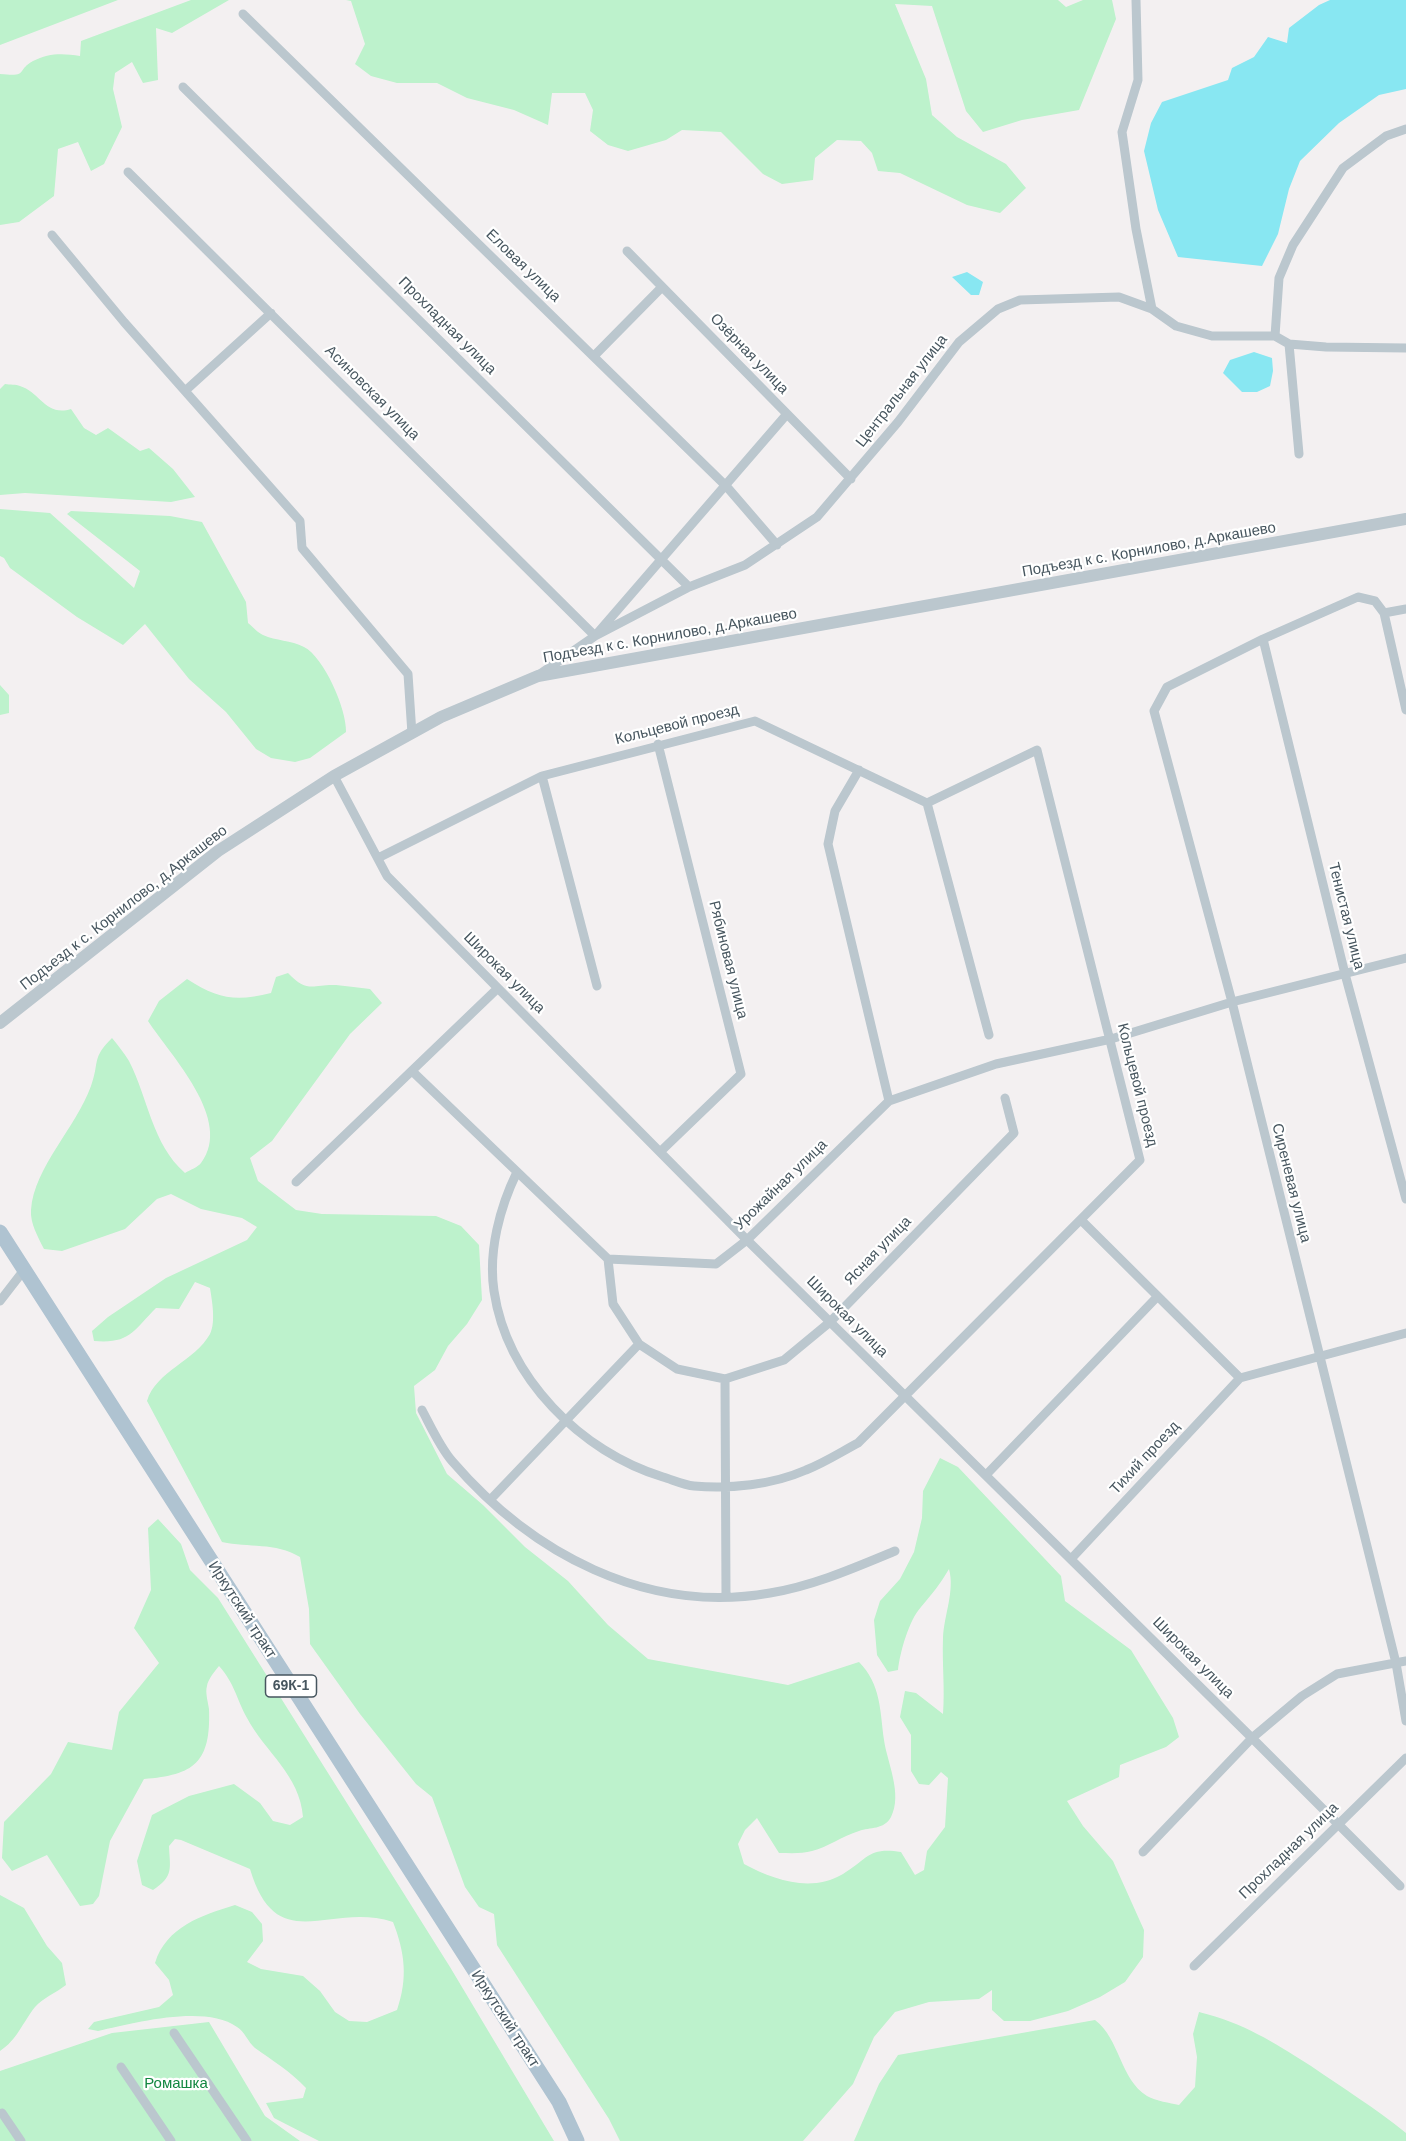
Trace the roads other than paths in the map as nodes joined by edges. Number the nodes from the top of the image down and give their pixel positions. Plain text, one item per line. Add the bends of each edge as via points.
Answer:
1 (1136, 0) edge
2 (243, 14) dead end
3 (183, 87) dead end
4 (1406, 129) edge
5 (128, 172) dead end
6 (52, 235) dead end
7 (627, 251) dead end
8 (663, 287) junction
9 (1152, 309) junction
10 (271, 313) junction
11 (1275, 336) junction
12 (1289, 344) junction
13 (1406, 348) edge
14 (594, 356) junction
15 (185, 391) junction
16 (787, 414) junction
17 (1299, 454) dead end
18 (851, 479) junction
19 (727, 487) junction
20 (1406, 519) edge
21 (777, 545) junction
22 (662, 559) junction
23 (689, 587) junction
24 (1406, 609) edge
25 (1383, 613) junction
26 (595, 636) junction
27 (1263, 639) junction
28 (538, 676) junction
29 (1406, 710) edge
30 (412, 734) junction
31 (658, 744) junction
32 (859, 770) junction
33 (334, 776) junction
34 (542, 776) junction
35 (927, 803) junction
36 (378, 858) junction
37 (1406, 958) edge
38 (1345, 974) junction
39 (597, 987) dead end
40 (498, 988) junction
41 (1232, 1002) junction
42 (0, 1023) edge
43 (989, 1035) dead end
44 (1111, 1039) junction
45 (412, 1071) junction
46 (1005, 1098) dead end
47 (889, 1101) junction
48 (660, 1152) junction
49 (517, 1172) junction
50 (296, 1182) dead end
51 (1406, 1199) edge
52 (1081, 1220) junction
53 (0, 1233) edge
54 (747, 1240) junction
55 (608, 1259) junction
56 (24, 1270) junction
57 (1157, 1297) junction
58 (0, 1301) edge
59 (830, 1322) junction
60 (1406, 1333) edge
61 (639, 1344) junction
62 (1318, 1356) junction
63 (1240, 1378) junction
64 (725, 1379) junction
65 (906, 1396) junction
66 (422, 1410) dead end
67 (567, 1420) junction
68 (986, 1475) junction
69 (725, 1485) junction
70 (490, 1500) junction
71 (895, 1551) dead end
72 (1071, 1558) junction
73 (726, 1596) junction
74 (1401, 1662) edge
75 (1406, 1721) edge
76 (1252, 1738) junction
77 (1406, 1758) edge
78 (1339, 1824) junction
79 (1143, 1852) dead end
80 (1400, 1886) dead end
81 (1194, 1966) dead end
82 (174, 2032) dead end
83 (121, 2067) dead end
84 (2, 2113) dead end
85 (21, 2141) edge
86 (171, 2141) edge
87 (247, 2141) edge
88 (577, 2141) edge

1 - 9 street via 1138,80 1122,132
2 - 14 street, Еловая улица
3 - 22 street, Прохладная улица
4 - 11 street via 1386,136 1343,168 1293,245 1279,278
5 - 10 street, Асиновская улица
6 - 15 street
7 - 8 street, Озёрная улица
8 - 14 street
8 - 16 street, Озёрная улица
9 - 11 street, Центральная улица via 1176,326 1212,336
9 - 18 street, Центральная улица via 1119,297 1020,300 998,309 959,342
10 - 15 street
10 - 26 street, Асиновская улица
11 - 12 street, Центральная улица
12 - 13 street, Центральная улица
12 - 17 street
14 - 19 street, Еловая улица
15 - 30 street via 300,521 302,548 408,674
16 - 18 street, Озёрная улица
16 - 19 street
18 - 21 street, Центральная улица via 817,517
19 - 21 street, Еловая улица
19 - 22 street
20 - 28 street, Подъезд к с. Корнилово, д.Аркашево
21 - 23 street, Центральная улица via 745,565
22 - 23 street, Прохладная улица
22 - 26 street
23 - 26 street, Центральная улица
24 - 25 street
25 - 27 street via 1375,601 1358,597
25 - 29 street
26 - 28 street, Центральная улица
27 - 38 street, Тенистая улица
27 - 41 street, Сиреневая улица via 1167,687 1154,711
28 - 30 street, Подъезд к с. Корнилово, д.Аркашево via 441,717
30 - 33 street, Подъезд к с. Корнилово, д.Аркашево
31 - 32 street, Кольцевой проезд via 755,721
31 - 34 street, Кольцевой проезд
31 - 48 street, Рябиновая улица via 741,1074
32 - 35 street, Кольцевой проезд
32 - 47 street via 836,811 828,844
33 - 36 street, Широкая улица
33 - 42 street, Подъезд к с. Корнилово, д.Аркашево via 218,851
34 - 36 street, Кольцевой проезд
34 - 39 street
35 - 43 street
35 - 44 street, Кольцевой проезд via 1037,750
36 - 40 street, Широкая улица via 387,876
37 - 38 street
38 - 41 street
38 - 51 street, Тенистая улица
40 - 45 street
40 - 48 street, Широкая улица
41 - 44 street
41 - 62 street, Сиреневая улица
44 - 47 street via 996,1064
44 - 52 street, Кольцевой проезд via 1140,1160
45 - 49 street
45 - 50 street
46 - 59 street, Ясная улица via 1014,1133
47 - 54 street, Урожайная улица
48 - 54 street, Широкая улица
49 - 55 street
49 - 67 street, Кольцевой проезд via 506,1195 495,1239 494,1290 508,1340 538,1392
52 - 57 street
52 - 65 street, Кольцевой проезд
53 - 56 main road, Иркутский тракт / 69К-1
54 - 55 street, Урожайная улица via 716,1264
54 - 59 street, Широкая улица
55 - 61 street, Ясная улица via 613,1304
56 - 58 street
56 - 88 main road, Иркутский тракт / 69К-1 via 559,2102
57 - 63 street
57 - 68 street
59 - 64 street, Ясная улица via 784,1360
59 - 65 street, Широкая улица
60 - 62 street
61 - 64 street, Ясная улица via 677,1369
61 - 67 street
62 - 63 street
62 - 74 street, Сиреневая улица
63 - 72 street, Тихий проезд
64 - 69 street
65 - 68 street, Широкая улица
65 - 69 street, Кольцевой проезд via 858,1443 805,1471 751,1485
66 - 70 street via 450,1460
67 - 69 street, Кольцевой проезд via 592,1444 639,1470 692,1486
67 - 70 street
68 - 72 street, Широкая улица
69 - 73 street
70 - 73 street via 535,1539 582,1566 628,1583 678,1594
71 - 73 street via 808,1584 768,1594
72 - 76 street, Широкая улица
74 - 75 street
74 - 76 street via 1337,1674 1302,1696
76 - 78 street, Широкая улица
76 - 79 street
77 - 78 street, Прохладная улица
78 - 80 street, Широкая улица
78 - 81 street, Прохладная улица
82 - 87 street
83 - 86 street
84 - 85 street

